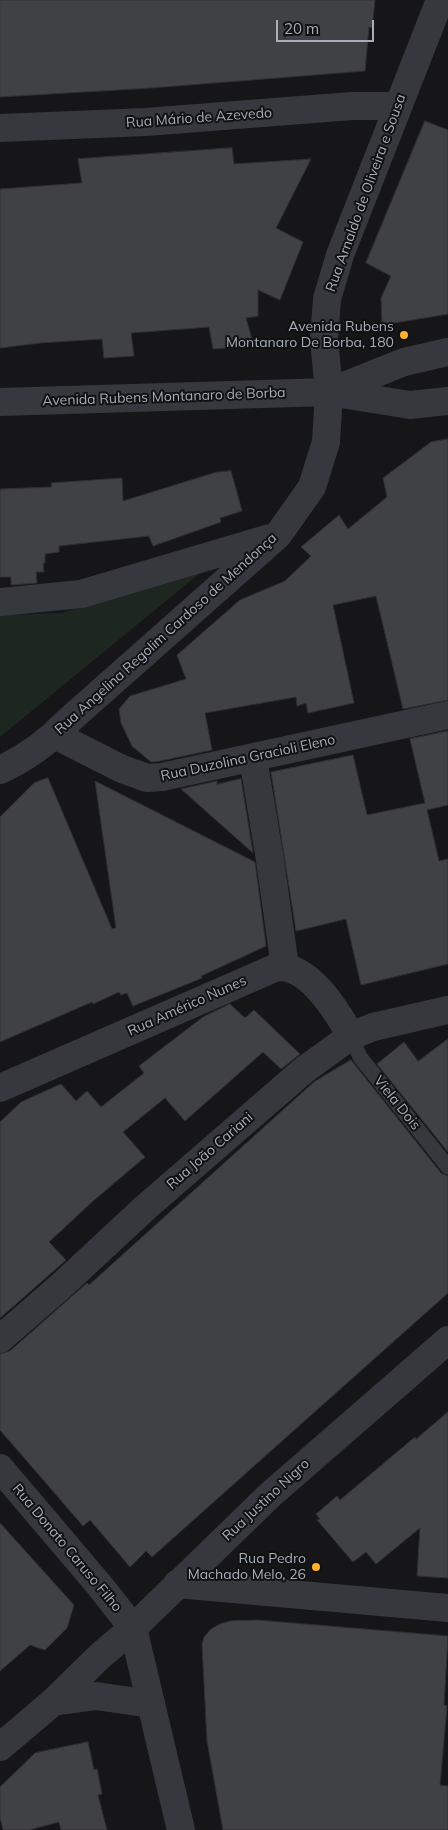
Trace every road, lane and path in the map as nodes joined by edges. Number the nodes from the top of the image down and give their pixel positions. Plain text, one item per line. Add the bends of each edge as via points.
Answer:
1 (440, 0) edge
2 (398, 106) junction
3 (0, 128) edge
4 (448, 352) edge
5 (329, 392) junction
6 (0, 402) edge
7 (448, 402) edge
8 (278, 535) junction
9 (0, 602) edge
10 (448, 715) edge
11 (54, 735) junction
12 (253, 758) junction
13 (0, 770) edge
14 (285, 967) junction
15 (448, 1010) edge
16 (351, 1036) junction
17 (0, 1088) edge
18 (448, 1167) edge
19 (0, 1339) edge
20 (448, 1340) edge
21 (0, 1468) edge
22 (178, 1584) junction
23 (448, 1608) edge
24 (133, 1628) junction
25 (54, 1702) junction
26 (151, 1704) junction
27 (0, 1747) edge
28 (181, 1830) edge

1 - 2 street, Rua Arnaldo de Oliveira e Sousa
2 - 3 street, Rua Mário de Azevedo via 352,106 146,122
2 - 5 street, Rua Arnaldo de Oliveira e Sousa via 340,255 327,299 324,339
4 - 5 street, Avenida Rubens Montanaro de Borba via 404,362
5 - 6 street, Avenida Rubens Montanaro de Borba
5 - 7 street, Avenida Rubens Montanaro de Borba via 410,405
5 - 8 street, Rua Angelina Regolim Cardoso de Mendonça via 326,442 312,487
8 - 9 street via 81,594
8 - 11 street, Rua Angelina Regolim Cardoso de Mendonça
10 - 12 street, Rua Duzolina Gracioli Eleno
11 - 12 street, Rua Duzolina Gracioli Eleno via 147,778
11 - 13 street, Rua Angelina Regolim Cardoso de Mendonça via 27,757
12 - 14 street
14 - 16 street via 302,974 316,988 336,1009
14 - 17 street, Rua Américo Nunes via 270,969
15 - 16 street, Rua João Cariani via 373,1027
16 - 18 lane, Viela Dois via 360,1057
16 - 19 street, Rua João Cariani via 304,1070
20 - 22 street, Rua Justino Nigro via 270,1495
21 - 24 street, Rua Donato Caruso Filho
22 - 23 street
22 - 24 street, Rua Justino Nigro
24 - 25 street, Rua Justino Nigro
24 - 26 street
25 - 26 street via 96,1696
25 - 27 street, Rua Justino Nigro
26 - 28 street

